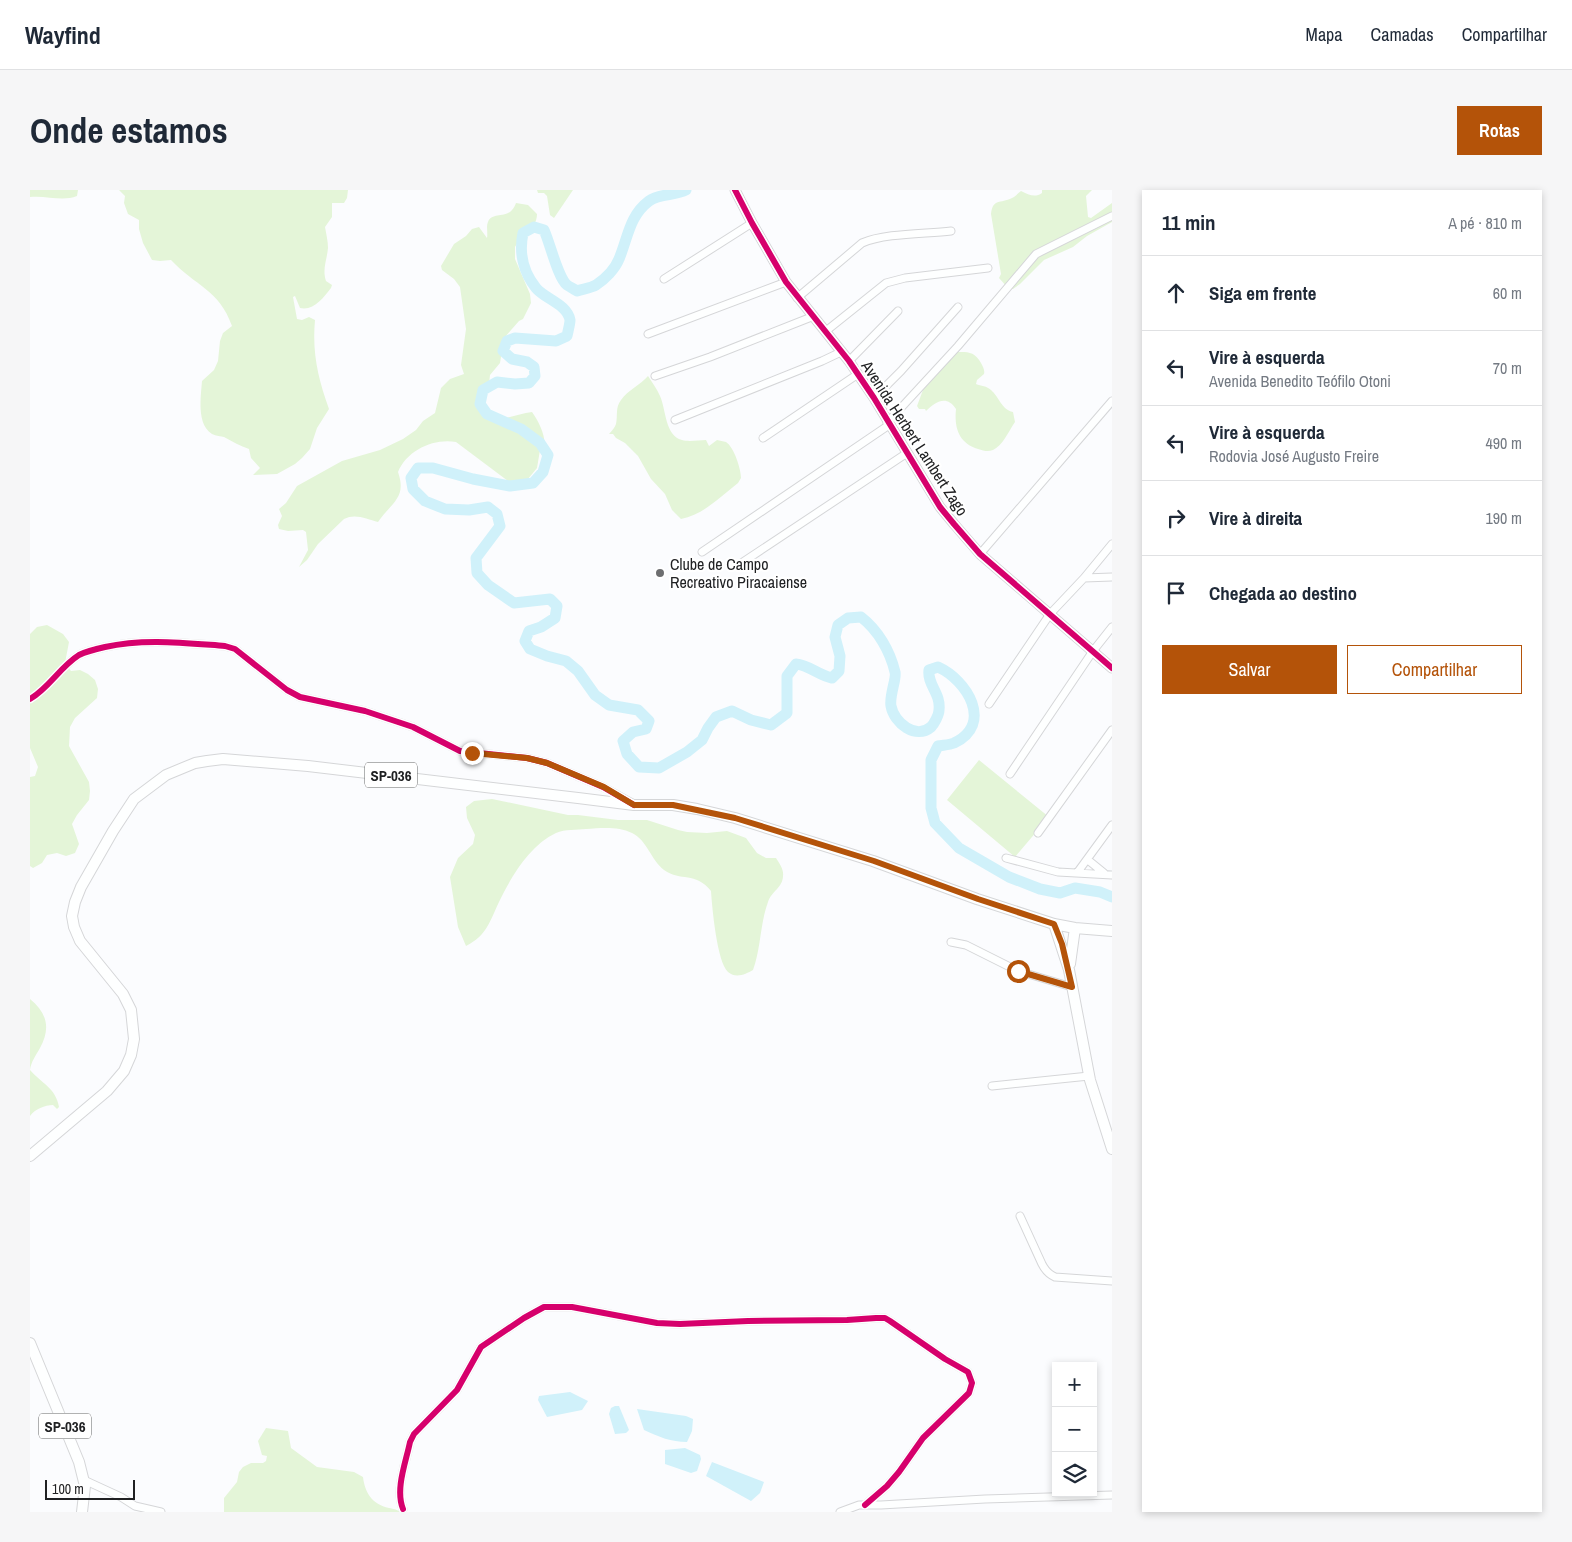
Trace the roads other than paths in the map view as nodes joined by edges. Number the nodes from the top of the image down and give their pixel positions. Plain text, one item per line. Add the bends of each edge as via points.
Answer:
1 (735, 190) edge
2 (1112, 216) edge
3 (752, 223) junction
4 (951, 231) dead end
5 (988, 268) dead end
6 (664, 279) dead end
7 (786, 282) junction
8 (797, 298) junction
9 (958, 307) dead end
10 (898, 311) dead end
11 (814, 316) junction
12 (826, 331) junction
13 (648, 334) dead end
14 (842, 352) junction
15 (849, 361) junction
16 (858, 374) junction
17 (655, 376) dead end
18 (874, 398) junction
19 (1112, 401) edge
20 (675, 420) dead end
21 (888, 424) junction
22 (763, 438) dead end
23 (907, 453) junction
24 (1112, 544) edge
25 (702, 552) dead end
26 (980, 554) junction
27 (740, 564) dead end
28 (1112, 577) edge
29 (1084, 578) junction
30 (1050, 614) junction
31 (1112, 627) edge
32 (1093, 651) junction
33 (1112, 668) edge
34 (30, 699) edge
35 (989, 704) dead end
36 (1112, 730) edge
37 (1010, 774) dead end
38 (634, 805) junction
39 (1112, 825) edge
40 (1038, 833) dead end
41 (1006, 858) dead end
42 (1088, 860) junction
43 (1078, 873) junction
44 (1108, 874) edge
45 (1054, 924) junction
46 (1075, 928) junction
47 (1112, 931) edge
48 (951, 942) dead end
49 (1069, 970) junction
50 (1072, 987) junction
51 (1089, 1076) junction
52 (992, 1086) dead end
53 (1112, 1149) edge
54 (30, 1156) edge
55 (1020, 1216) dead end
56 (1112, 1281) edge
57 (30, 1343) edge
58 (84, 1480) junction
59 (1112, 1495) edge
60 (865, 1505) junction
61 (403, 1509) dead end
62 (82, 1512) edge
63 (161, 1512) edge
64 (840, 1512) edge

1 - 3 street, Avenida Herbert Lambert Zago
2 - 21 street via 1036,254
3 - 6 street
3 - 7 street, Avenida Herbert Lambert Zago
4 - 8 street via 887,237 862,243
5 - 12 street via 886,283
7 - 8 street, Avenida Herbert Lambert Zago
7 - 13 street
8 - 11 street, Avenida Herbert Lambert Zago
9 - 18 street
10 - 15 street
11 - 12 street, Avenida Herbert Lambert Zago
11 - 17 street
12 - 14 street, Avenida Herbert Lambert Zago
14 - 15 street, Avenida Herbert Lambert Zago
14 - 20 street
15 - 16 street, Avenida Herbert Lambert Zago
16 - 18 street, Avenida Herbert Lambert Zago
16 - 22 street
18 - 21 street, Avenida Herbert Lambert Zago
19 - 26 street
21 - 23 street, Avenida Herbert Lambert Zago
21 - 25 street
23 - 26 street, Avenida Herbert Lambert Zago via 940,507
23 - 27 street
24 - 29 street
26 - 30 street, Avenida Herbert Lambert Zago
28 - 29 street
29 - 30 street
30 - 32 street, Avenida Herbert Lambert Zago
30 - 35 street
31 - 32 street
32 - 33 street, Avenida Herbert Lambert Zago
32 - 37 street
34 - 38 street via 67,664 93,650 123,643 155,641 225,646 235,649 287,690 300,696 365,711 413,727 460,751 547,763 604,787
36 - 40 street
38 - 45 main road, SP-036 via 673,805 735,818 874,861
38 - 54 main road, SP-036 via 327,768 223,759 195,763 166,775 134,799 81,887 72,916 80,941 123,994 131,1010 134,1039 131,1055 124,1071 107,1091
39 - 42 street
41 - 43 street via 1058,872
42 - 43 street
42 - 44 street
43 - 44 street
45 - 46 main road, SP-036
45 - 49 main road
46 - 47 main road
46 - 49 main road
48 - 50 street via 966,945 1018,971
49 - 50 main road
50 - 51 main road
51 - 52 street
51 - 53 main road
55 - 56 street via 1042,1264 1051,1275
57 - 58 main road, SP-036
58 - 62 main road, SP-036
58 - 63 street via 136,1506
59 - 60 street
60 - 61 street via 887,1486 923,1438 972,1388 968,1372 890,1320 680,1324 556,1306 538,1309 481,1347 457,1390 414,1434 400,1491
60 - 64 street

